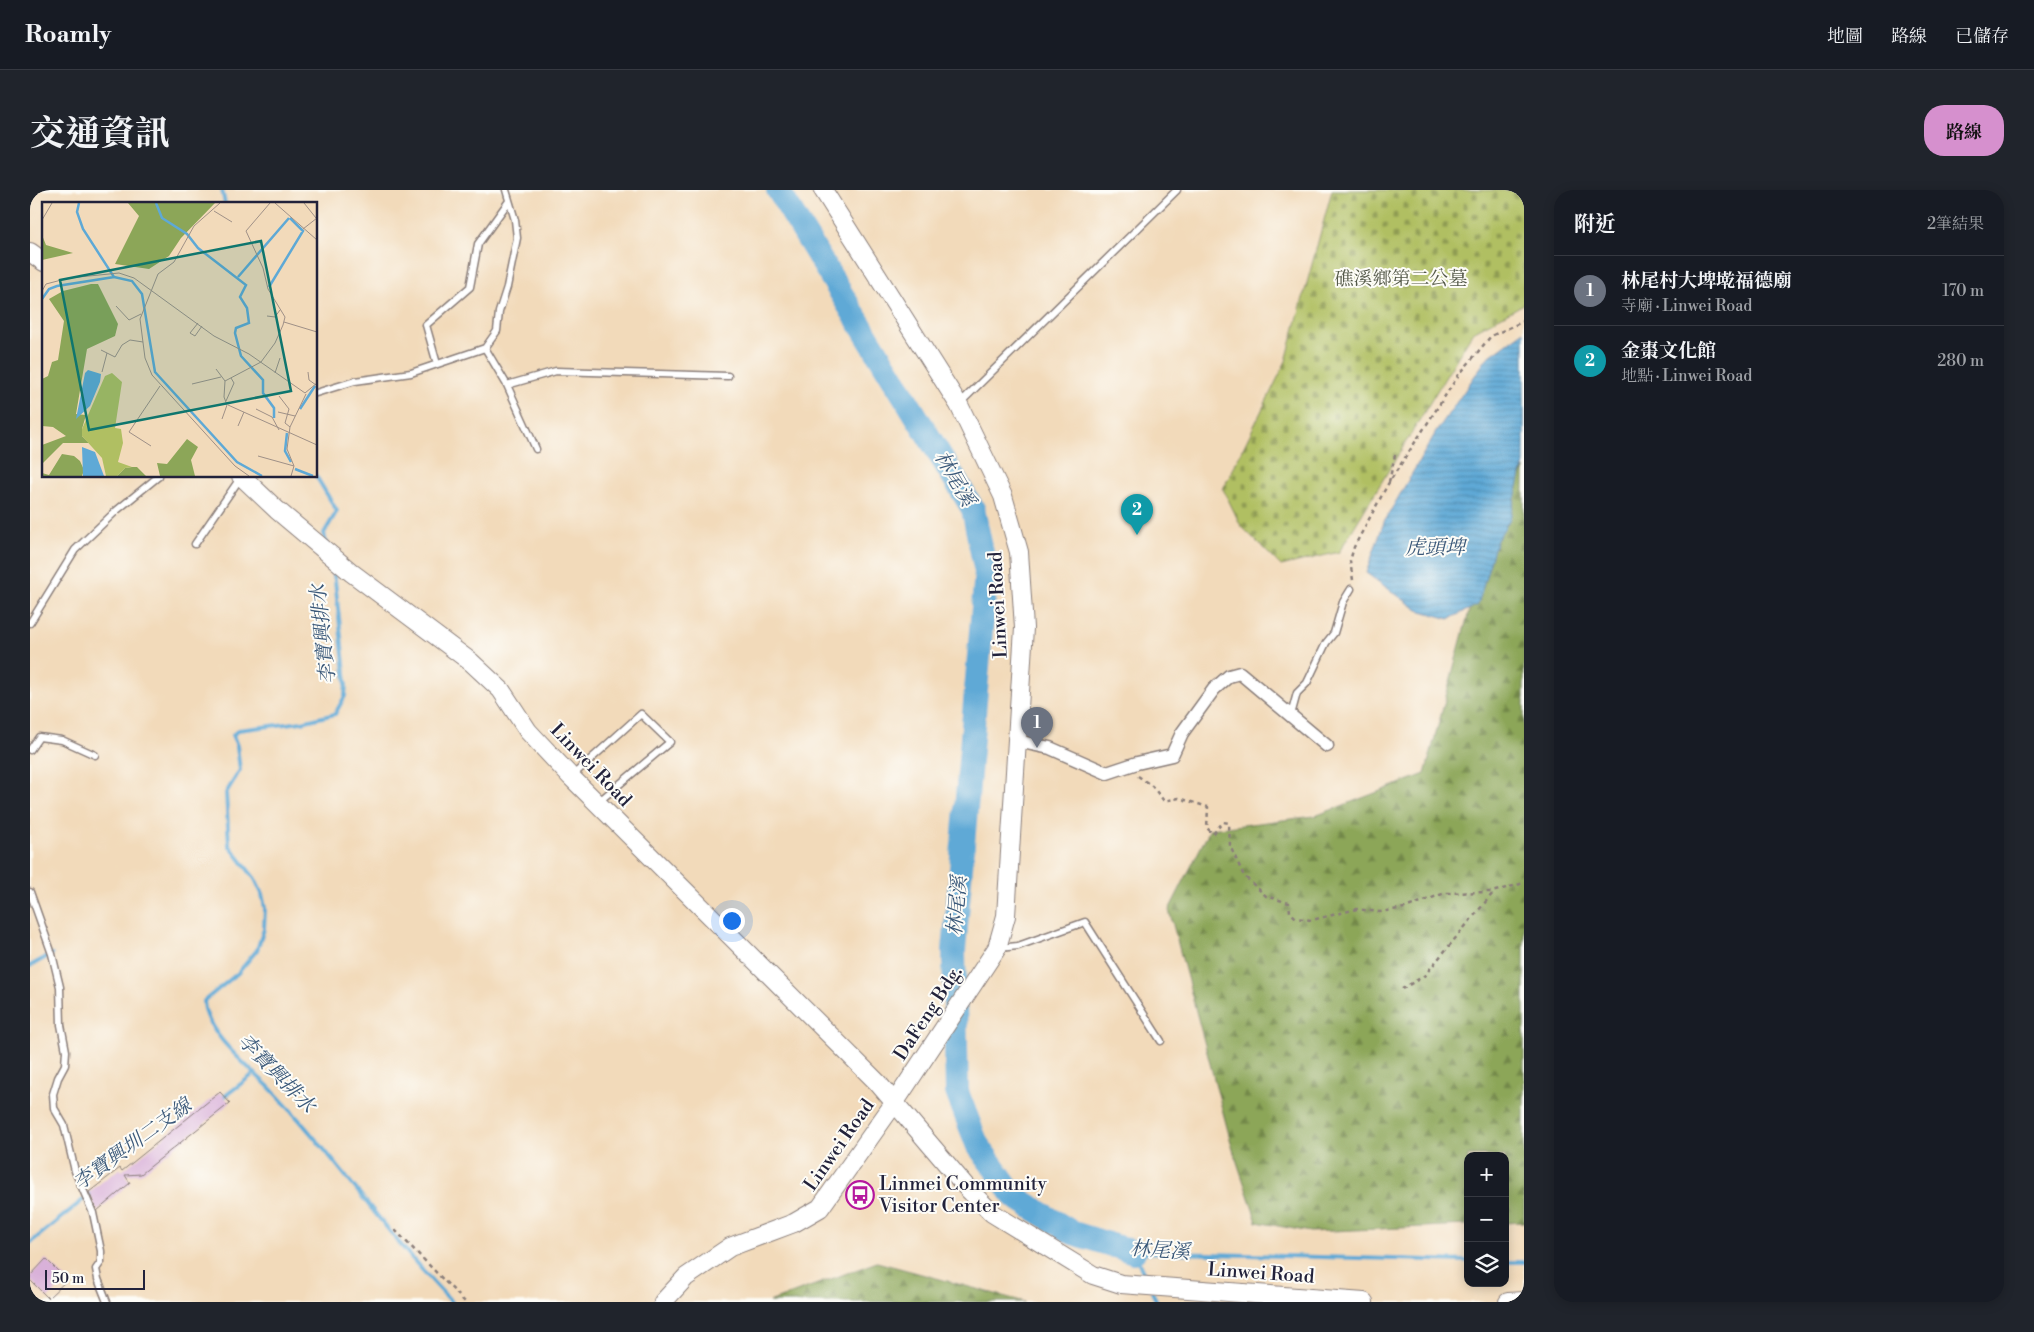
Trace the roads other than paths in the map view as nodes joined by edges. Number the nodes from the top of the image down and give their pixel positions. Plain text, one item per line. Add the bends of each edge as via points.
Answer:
1 (506, 190) edge
2 (823, 190) edge
3 (1177, 190) edge
4 (509, 201) junction
5 (30, 252) edge
6 (42, 261) edge
7 (485, 348) junction
8 (436, 364) junction
9 (728, 376) dead end
10 (507, 385) junction
11 (318, 392) edge
12 (959, 405) junction
13 (536, 450) dead end
14 (157, 478) edge
15 (240, 478) edge
16 (243, 478) edge
17 (196, 544) dead end
18 (1351, 589) road end
19 (30, 623) edge
20 (1292, 715) junction
21 (1017, 742) junction
22 (1327, 746) dead end
23 (30, 750) edge
24 (95, 755) dead end
25 (571, 777) junction
26 (596, 803) junction
27 (30, 892) edge
28 (996, 948) junction
29 (1160, 1041) dead end
30 (895, 1102) junction
31 (1524, 1301) edge
32 (107, 1302) edge
33 (664, 1302) edge
34 (1364, 1302) edge
35 (1508, 1302) edge

1 - 4 lane
2 - 12 street, Linwei Road
3 - 12 lane
4 - 7 lane via 516,238 497,331
4 - 8 lane via 478,244 470,286 426,325
5 - 6 street
7 - 8 lane
7 - 10 lane
8 - 11 lane via 410,373 355,381
9 - 10 lane via 556,371
10 - 13 lane
12 - 21 street, Linwei Road via 1003,496 1019,552 1024,628
14 - 19 lane via 75,550
15 - 17 lane
16 - 25 street, Linwei Road via 352,573 471,662 501,690 528,731
18 - 20 lane via 1342,602 1334,633 1307,683 1297,693
20 - 21 street via 1240,673 1234,673 1214,690 1182,733 1172,755 1107,773 1050,748
20 - 22 street
21 - 28 street, Linwei Road via 1006,916
23 - 24 lane via 40,737 62,740
25 - 26 street, Linwei Road
25 - 26 lane via 641,714 670,742
26 - 30 street, Linwei Road
27 - 32 lane via 60,987 61,1025 66,1051 65,1065 53,1094 54,1108 64,1125 75,1171 93,1213 101,1251 101,1262 96,1269
28 - 29 lane via 1018,946 1085,922
28 - 30 street, DaFeng Bdg.
30 - 33 street, Linwei Road via 820,1208 794,1223 730,1247 686,1277
30 - 34 street, Linwei Road via 992,1213 1093,1275 1121,1284
31 - 35 street

